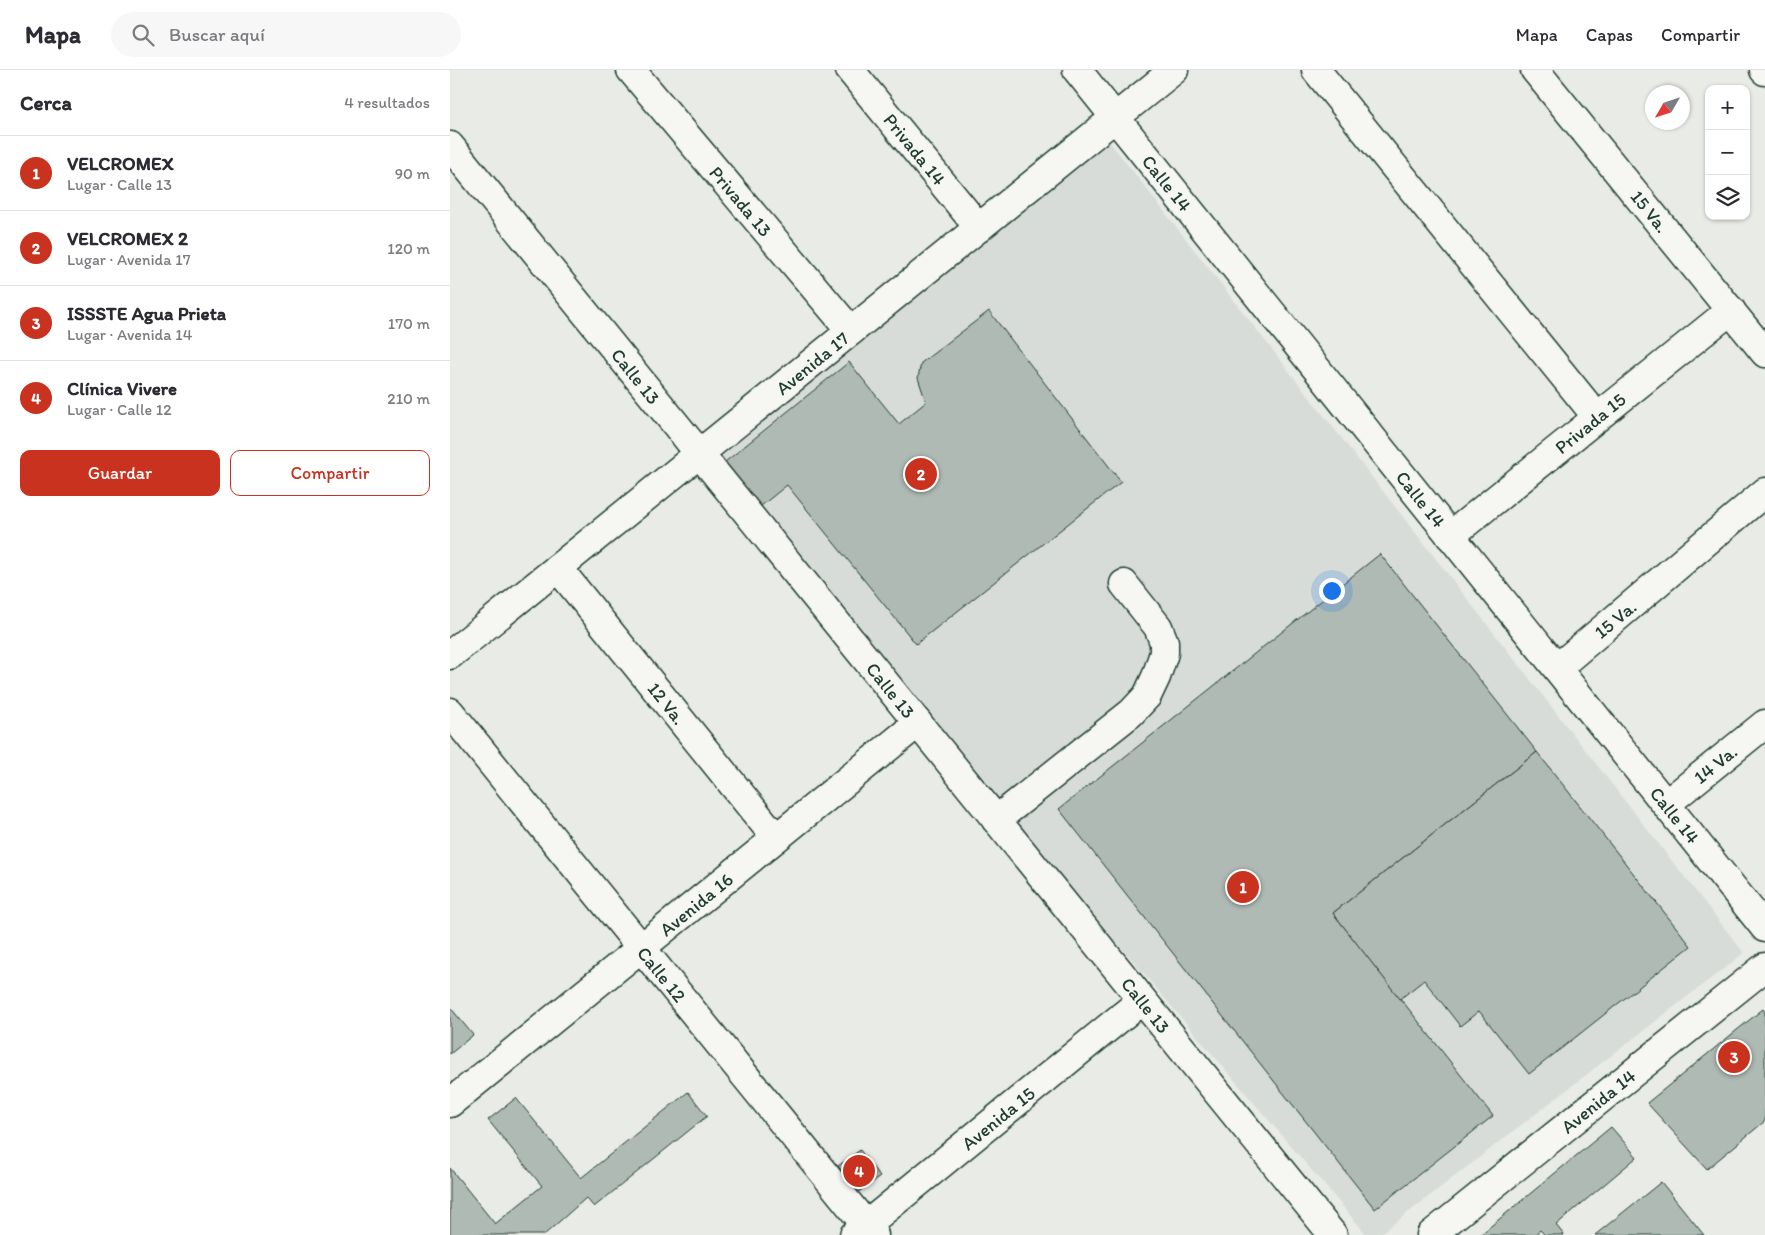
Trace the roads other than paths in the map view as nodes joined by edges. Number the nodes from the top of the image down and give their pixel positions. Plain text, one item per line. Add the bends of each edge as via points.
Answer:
1 (631, 70) edge
2 (850, 70) edge
3 (1077, 70) edge
4 (1174, 70) edge
5 (1316, 70) edge
6 (1535, 70) edge
7 (1115, 118) junction
8 (450, 146) edge
9 (459, 176) edge
10 (979, 228) junction
11 (1731, 310) junction
12 (851, 331) junction
13 (1765, 352) edge
14 (1598, 418) junction
15 (699, 454) junction
16 (1765, 492) edge
17 (1450, 536) junction
18 (558, 568) junction
19 (1124, 584) dead end
20 (450, 655) edge
21 (1557, 668) junction
22 (450, 712) edge
23 (918, 723) junction
24 (1765, 724) edge
25 (1666, 804) junction
26 (996, 820) junction
27 (776, 838) junction
28 (1765, 928) edge
29 (641, 948) junction
30 (1765, 967) edge
31 (1142, 1000) junction
32 (450, 1103) edge
33 (865, 1232) edge
34 (1333, 1235) edge
35 (1431, 1235) edge

1 - 12 street, Privada 13
2 - 10 street, Privada 14
3 - 7 street, Calle 14
4 - 7 street, Avenida 17
5 - 14 street
6 - 11 street, 15 Va.
7 - 10 street, Avenida 17
7 - 17 street, Calle 14
8 - 9 street, Calle 13
9 - 15 street, Calle 13
10 - 12 street, Avenida 17
11 - 13 street, 15 Va.
11 - 14 street, Privada 15
12 - 15 street, Avenida 17
14 - 17 street, Privada 15
15 - 18 street, Avenida 17
15 - 23 street, Calle 13
16 - 21 street, 15 Va.
17 - 21 street, Calle 14
18 - 20 street, Avenida 17
18 - 27 street, 12 Va.
19 - 26 street via 1158,627 1164,642 1164,653 1147,696
21 - 25 street, Calle 14
22 - 29 street, Calle 12
23 - 26 street, Calle 13
23 - 27 street, Avenida 16
24 - 25 street, 14 Va.
25 - 28 street, Calle 14
26 - 31 street, Calle 13
27 - 29 street, Avenida 16
29 - 32 street, Avenida 16
29 - 33 street, Calle 12
30 - 35 street, Avenida 14
31 - 33 street, Avenida 15
31 - 34 street, Calle 13

